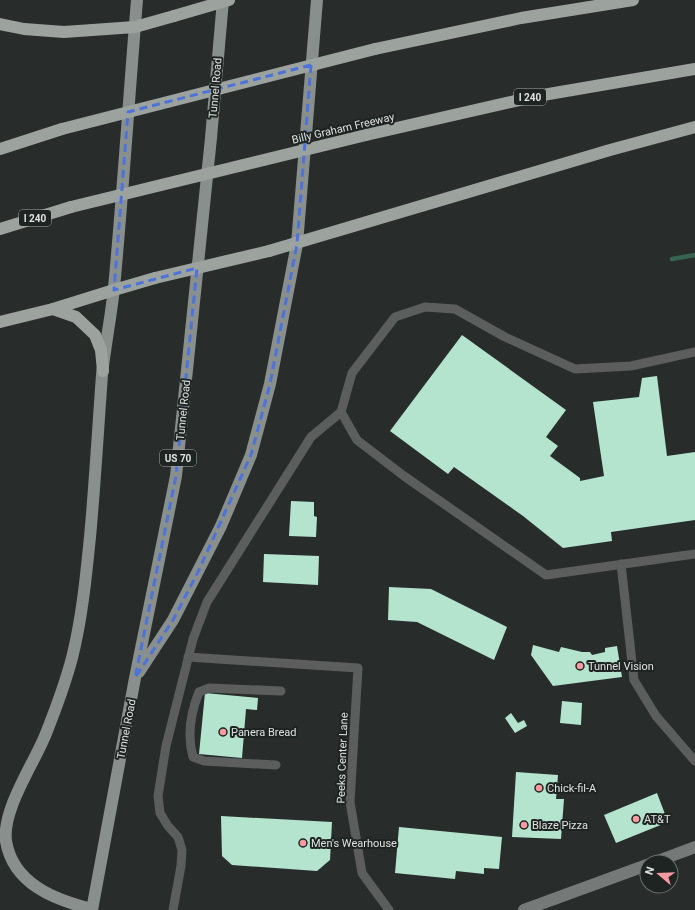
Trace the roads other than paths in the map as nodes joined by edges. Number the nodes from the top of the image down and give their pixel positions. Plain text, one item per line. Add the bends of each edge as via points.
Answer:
1 (137, 0) edge
2 (223, 0) edge
3 (229, 0) edge
4 (317, 0) edge
5 (632, 0) edge
6 (0, 24) edge
7 (135, 27) junction
8 (695, 69) edge
9 (695, 127) edge
10 (0, 149) edge
11 (0, 229) edge
12 (297, 244) junction
13 (114, 290) junction
14 (53, 309) junction
15 (0, 322) edge
16 (695, 352) edge
17 (102, 371) junction
18 (341, 412) junction
19 (695, 554) edge
20 (621, 564) junction
21 (188, 657) junction
22 (135, 678) junction
23 (281, 691) dead end
24 (695, 761) edge
25 (276, 765) dead end
26 (695, 847) edge
27 (676, 854) edge
28 (639, 868) edge
29 (95, 910) edge
30 (173, 910) edge
31 (389, 910) edge
32 (524, 910) edge

1 - 7 main road
2 - 22 main road, Tunnel Road / US 70 via 176,476
3 - 7 highway, bridge
4 - 12 main road
5 - 10 highway, bridge via 521,18 375,49 62,129
6 - 7 highway via 64,32
7 - 13 main road
8 - 11 highway, Billy Graham Freeway / I 240, bridge via 537,96 71,207
9 - 12 highway
12 - 13 highway, bridge
12 - 22 main road via 270,384 251,455 198,572 173,620
13 - 14 highway
13 - 17 main road
14 - 15 highway
14 - 17 highway via 76,317 95,335 101,350
16 - 18 lane via 631,366 575,369 505,337 454,308 425,307 395,317 352,373
17 - 29 main road via 85,586 72,658 44,738 13,803 6,824 6,841 12,859 22,876 46,894
18 - 20 lane via 357,440 546,575
18 - 21 lane via 311,437 207,602
19 - 20 lane
20 - 24 lane via 634,680 656,716
21 - 30 lane via 166,746 158,796 160,813 178,837 182,850
21 - 31 lane, Peeks Center Lane via 358,668 350,802 362,873
22 - 29 main road, Tunnel Road / US 70
23 - 25 lane via 209,688 199,692 193,709 190,746 193,757 204,761
26 - 27 main road
28 - 32 main road

